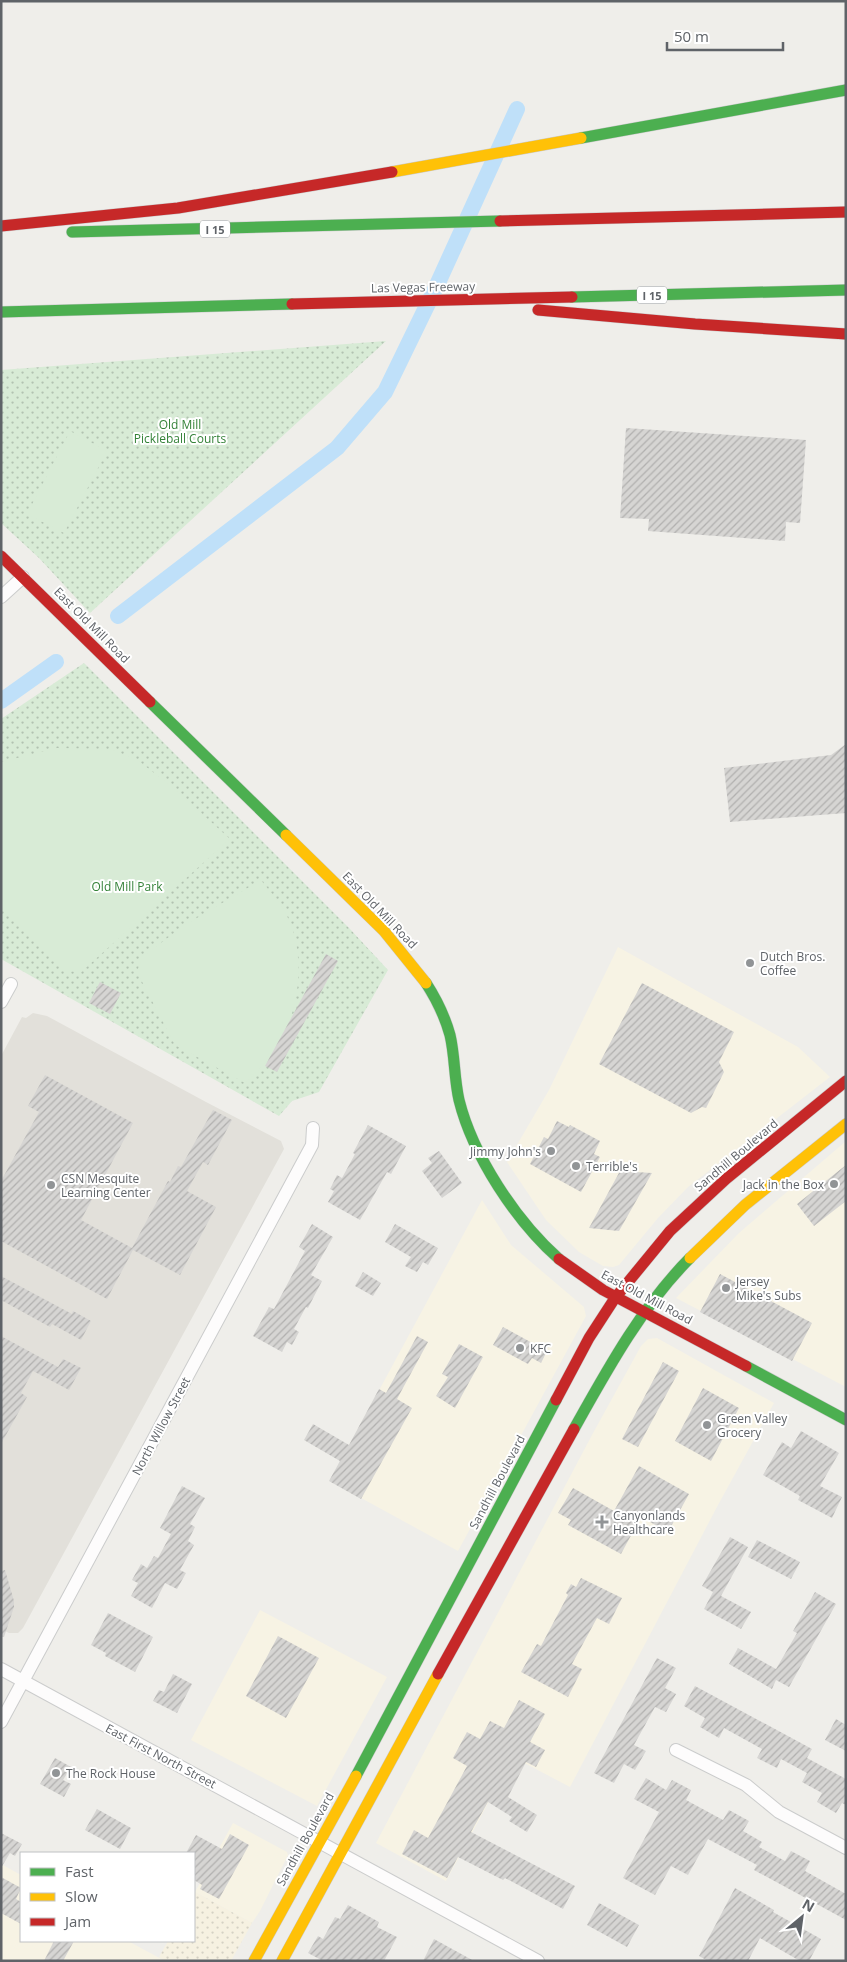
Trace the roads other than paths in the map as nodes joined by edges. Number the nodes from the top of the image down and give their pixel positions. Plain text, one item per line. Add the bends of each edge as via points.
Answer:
1 (846, 90) edge
2 (846, 212) edge
3 (1, 226) edge
4 (1, 234) edge
5 (846, 290) edge
6 (457, 301) junction
7 (1, 312) edge
8 (846, 334) edge
9 (1, 556) edge
10 (23, 577) junction
11 (1, 597) edge
12 (11, 984) dead end
13 (1, 1002) edge
14 (846, 1081) edge
15 (846, 1124) edge
16 (313, 1128) dead end
17 (615, 1298) junction
18 (647, 1312) junction
19 (846, 1420) edge
20 (489, 1526) junction
21 (453, 1647) junction
22 (1, 1669) edge
23 (23, 1681) junction
24 (1, 1722) edge
25 (676, 1750) dead end
26 (321, 1842) junction
27 (846, 1848) edge
28 (340, 1852) junction
29 (254, 1961) edge
30 (282, 1961) edge
31 (538, 1961) edge

1 - 3 main road via 263,195
2 - 4 main road, I 15
5 - 6 main road, Las Vegas Freeway / I 15
6 - 7 main road, Las Vegas Freeway / I 15
6 - 8 main road via 695,324
9 - 10 main road, East Old Mill Road
10 - 11 street
10 - 17 main road, East Old Mill Road via 408,958 441,1009 450,1036 454,1080 461,1108 486,1163 524,1223 543,1244 560,1261
12 - 13 street
14 - 17 main road, Sandhill Boulevard via 726,1179 676,1225
15 - 18 main road via 745,1205 670,1280
16 - 23 street, North Willow Street via 312,1145
17 - 18 main road, East Old Mill Road
17 - 20 main road, Sandhill Boulevard via 590,1338
18 - 19 main road, East Old Mill Road
18 - 21 main road via 609,1366
20 - 21 main road via 486,1548 444,1628
20 - 26 main road, Sandhill Boulevard
21 - 28 main road
22 - 23 street, East First North Street
23 - 24 street, North Willow Street
23 - 26 street, East First North Street
25 - 27 street via 746,1785 779,1812
26 - 28 street, East First North Street
26 - 29 main road, Sandhill Boulevard
28 - 30 main road
28 - 31 street

